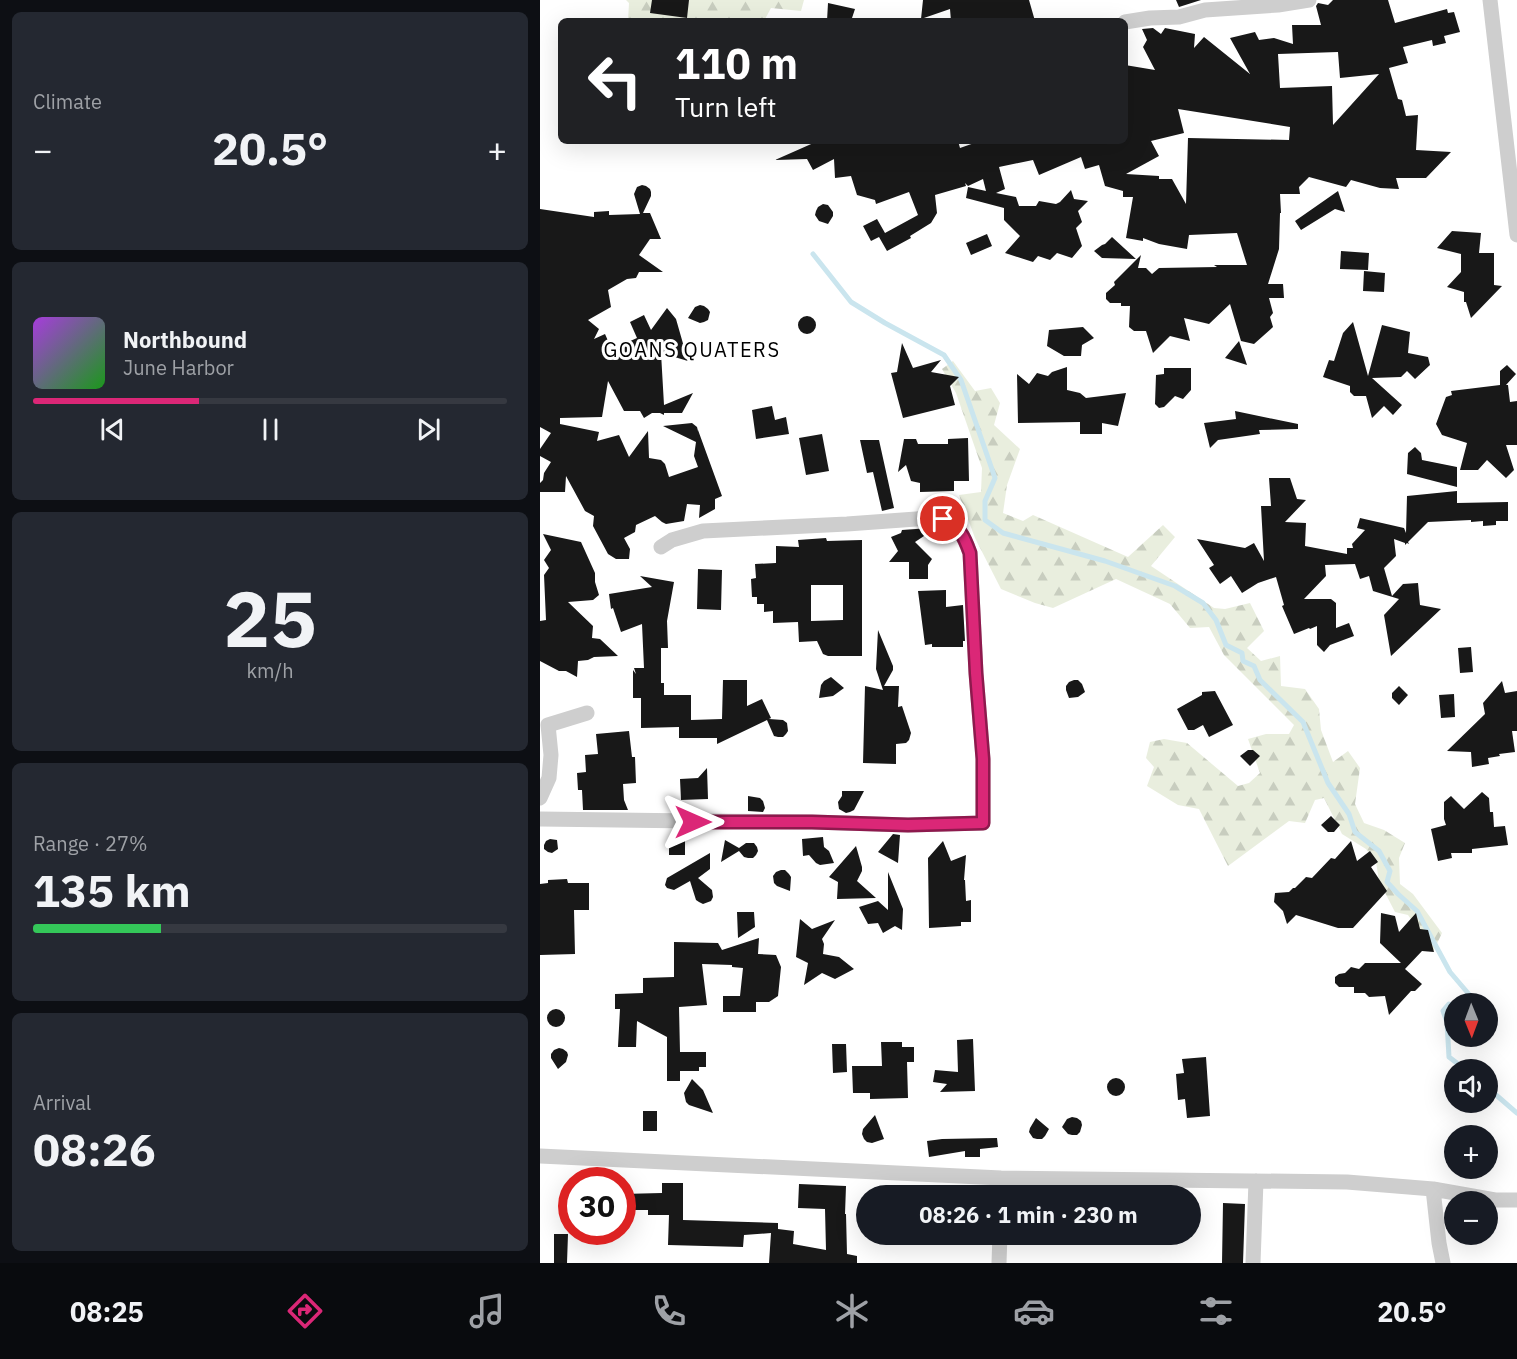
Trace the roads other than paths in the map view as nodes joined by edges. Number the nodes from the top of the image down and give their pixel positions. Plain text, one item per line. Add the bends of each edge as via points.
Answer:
1 (1310, 0) edge
2 (1490, 0) edge
3 (1128, 22) edge
4 (1517, 235) edge
5 (661, 547) dead end
6 (587, 712) dead end
7 (540, 798) edge
8 (540, 819) edge
9 (540, 1156) edge
10 (1001, 1178) junction
11 (1256, 1181) junction
12 (1001, 1185) edge
13 (1433, 1189) junction
14 (1517, 1200) edge
15 (1000, 1245) edge
16 (999, 1263) edge
17 (1253, 1263) edge
18 (1443, 1263) edge

1 - 3 street
2 - 4 street
5 - 8 street via 703,531 930,518 955,525 970,553 983,759 983,823
6 - 7 street via 548,725 549,778
9 - 10 street
10 - 11 street
10 - 12 street
11 - 13 street via 1347,1182
11 - 17 street
13 - 14 street
13 - 18 street
15 - 16 street

